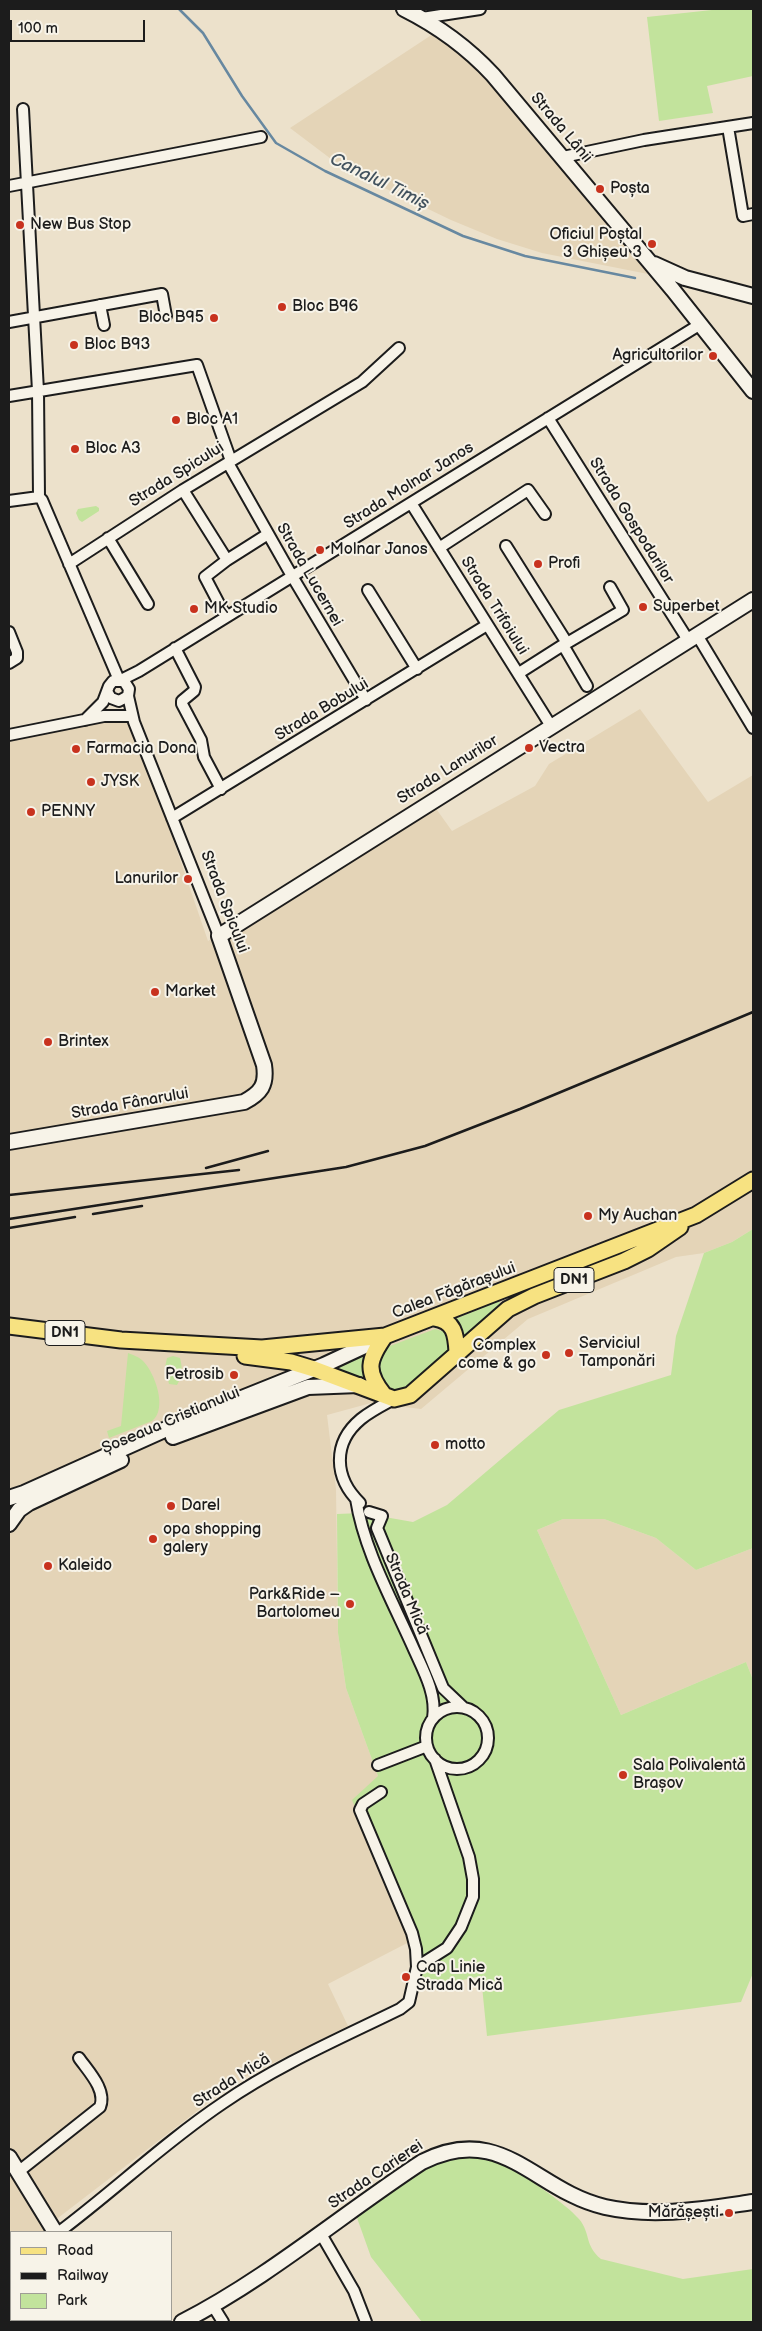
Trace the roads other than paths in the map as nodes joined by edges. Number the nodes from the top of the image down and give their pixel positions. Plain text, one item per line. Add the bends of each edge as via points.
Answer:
1 (404, 9) edge
2 (480, 9) edge
3 (422, 18) junction
4 (23, 109) dead end
5 (753, 123) edge
6 (728, 127) junction
7 (260, 137) dead end
8 (563, 157) junction
9 (27, 183) junction
10 (9, 186) edge
11 (753, 214) edge
12 (651, 263) junction
13 (685, 278) junction
14 (673, 290) junction
15 (753, 296) edge
16 (100, 306) junction
17 (166, 316) dead end
18 (35, 317) junction
19 (9, 322) edge
20 (699, 324) junction
21 (104, 325) dead end
22 (398, 348) dead end
23 (38, 391) junction
24 (753, 391) edge
25 (9, 396) edge
26 (548, 418) junction
27 (230, 462) junction
28 (183, 490) junction
29 (38, 497) junction
30 (9, 501) edge
31 (411, 503) junction
32 (545, 514) dead end
33 (268, 534) junction
34 (108, 538) junction
35 (506, 546) dead end
36 (439, 548) junction
37 (227, 560) junction
38 (69, 564) junction
39 (292, 576) junction
40 (610, 587) dead end
41 (368, 590) dead end
42 (753, 600) edge
43 (148, 604) dead end
44 (226, 617) junction
45 (486, 625) junction
46 (9, 632) edge
47 (693, 637) junction
48 (565, 644) junction
49 (175, 648) junction
50 (9, 663) edge
51 (417, 670) junction
52 (135, 673) junction
53 (519, 673) junction
54 (114, 681) junction
55 (587, 686) dead end
56 (123, 697) junction
57 (366, 700) junction
58 (104, 716) junction
59 (131, 719) junction
60 (84, 720) junction
61 (551, 726) junction
62 (753, 728) edge
63 (9, 735) edge
64 (221, 789) junction
65 (172, 818) junction
66 (219, 936) junction
67 (256, 1096) joint
68 (9, 1142) edge
69 (753, 1180) edge
70 (696, 1215) junction
71 (435, 1318) junction
72 (9, 1326) edge
73 (385, 1336) junction
74 (147, 1342) junction
75 (457, 1352) junction
76 (314, 1369) junction
77 (360, 1385) junction
78 (389, 1397) junction
79 (9, 1498) edge
80 (356, 1499) junction
81 (369, 1512) junction
82 (9, 1513) edge
83 (9, 1524) edge
84 (377, 1528) junction
85 (463, 1708) junction
86 (433, 1718) junction
87 (427, 1746) junction
88 (434, 1759) junction
89 (378, 1765) dead end
90 (446, 1767) junction
91 (441, 1783) junction
92 (381, 1792) dead end
93 (417, 1967) junction
94 (79, 2058) dead end
95 (9, 2157) edge
96 (18, 2172) junction
97 (753, 2202) edge
98 (54, 2231) edge
99 (60, 2231) edge
100 (322, 2234) junction
101 (213, 2306) junction
102 (182, 2322) edge
103 (222, 2322) edge
104 (366, 2322) edge

1 - 3 street, Strada Lânii
2 - 3 street
3 - 8 street, Strada Lânii via 478,58
4 - 9 street
5 - 6 street
6 - 8 street
6 - 11 street via 743,216
7 - 9 street
8 - 12 street, Strada Lânii
9 - 10 street
9 - 18 street
12 - 13 street
12 - 14 street, Strada Lânii
13 - 14 street
13 - 15 street
14 - 20 street, Strada Lânii
16 - 17 street via 162,294
16 - 18 street
16 - 21 street
18 - 19 street
18 - 23 street
20 - 24 street, Strada Lânii
20 - 26 street, Strada Molnar Janos
22 - 27 street, Strada Spicului via 362,382
23 - 25 street
23 - 27 street, Strada Lucernei via 197,364
23 - 29 street
26 - 31 street, Strada Molnar Janos
26 - 47 street, Strada Gospodarilor
27 - 28 street, Strada Spicului
27 - 33 street, Strada Lucernei
28 - 34 street, Strada Spicului
28 - 37 street
29 - 30 street
29 - 38 street
31 - 36 street, Strada Trifoiului
31 - 39 street, Strada Molnar Janos
32 - 36 street via 528,490
33 - 37 street
33 - 39 street, Strada Lucernei
34 - 38 street, Strada Spicului
34 - 43 street
35 - 48 street
36 - 45 street, Strada Trifoiului
37 - 44 street via 205,577
38 - 54 street
39 - 44 street, Strada Molnar Janos
39 - 57 street, Strada Lucernei
40 - 48 street via 623,610
41 - 51 street
42 - 47 street, Strada Lanurilor
44 - 49 street, Strada Molnar Janos
45 - 51 street, Strada Bobului
45 - 53 street, Strada Trifoiului
46 - 50 street via 17,652 16,658
47 - 61 street, Strada Lanurilor
47 - 62 street
48 - 53 street
48 - 55 street
49 - 52 street, Strada Molnar Janos
49 - 64 street via 195,687 182,704 202,740 204,757
51 - 57 street, Strada Bobului
52 - 54 street, Strada Molnar Janos
52 - 56 street
53 - 61 street, Strada Trifoiului
54 - 56 street via 127,683
54 - 56 street via 111,698
54 - 60 street via 96,710
56 - 58 street
56 - 59 street, Strada Spicului
57 - 64 street, Strada Bobului
58 - 59 street
58 - 60 street
59 - 65 street, Strada Spicului
60 - 63 street
61 - 66 street, Strada Lanurilor
64 - 65 street, Strada Bobului
65 - 66 street, Strada Spicului
66 - 67 street, Strada Spicului via 264,1065 266,1081
67 - 68 street, Strada Fânarului via 244,1102
69 - 70 main road, Calea Făgărașului / DN1
70 - 71 main road, Calea Făgărașului / DN1
70 - 75 main road, DN1 via 648,1249 624,1261 521,1302 495,1319
71 - 73 main road, Calea Făgărașului / DN1
71 - 75 main road via 444,1320 453,1328
72 - 74 main road, Calea Făgărașului / DN1
73 - 74 main road, Calea Făgărașului / DN1 via 262,1348
73 - 76 street, Șoseaua Cristianului
73 - 78 main road via 370,1364 373,1380
74 - 76 main road, Calea Făgărașului / DN1 via 162,1348 291,1362
75 - 78 main road, DN1 via 410,1395
76 - 77 main road, DN1
76 - 79 street, Șoseaua Cristianului via 182,1422
77 - 78 main road, DN1
77 - 83 street, Șoseaua Cristianului via 308,1386 184,1432 29,1502
78 - 80 street via 351,1428 340,1449 340,1473
80 - 81 street, Strada Mică
80 - 86 street, Strada Mică via 371,1551 428,1683 435,1707
81 - 84 street, Strada Mică
81 - 84 street, Strada Mică via 382,1516
82 - 83 street, Șoseaua Cristianului
84 - 85 street, Strada Mică via 443,1688
85 - 86 street via 451,1707
85 - 90 street, Strada Mică via 472,1710 486,1725 487,1746 475,1763 461,1769
86 - 87 street, Strada Mică via 426,1736
87 - 88 street
87 - 89 street
88 - 90 street
88 - 91 street
90 - 91 street
91 - 93 street via 469,1857 473,1897 461,1927 447,1948
92 - 93 street, Strada Mică via 363,1804 360,1810 412,1933
93 - 99 street, Strada Mică via 409,2002 400,2009 231,2097
94 - 96 street via 101,2091 100,2107
95 - 96 street
96 - 98 street
97 - 100 street, Strada Carierei via 664,2212 623,2211 585,2201 506,2156 465,2149 436,2155 422,2162
100 - 101 street, Strada Carierei
100 - 104 street via 354,2291
101 - 102 street, Strada Carierei
101 - 103 street

